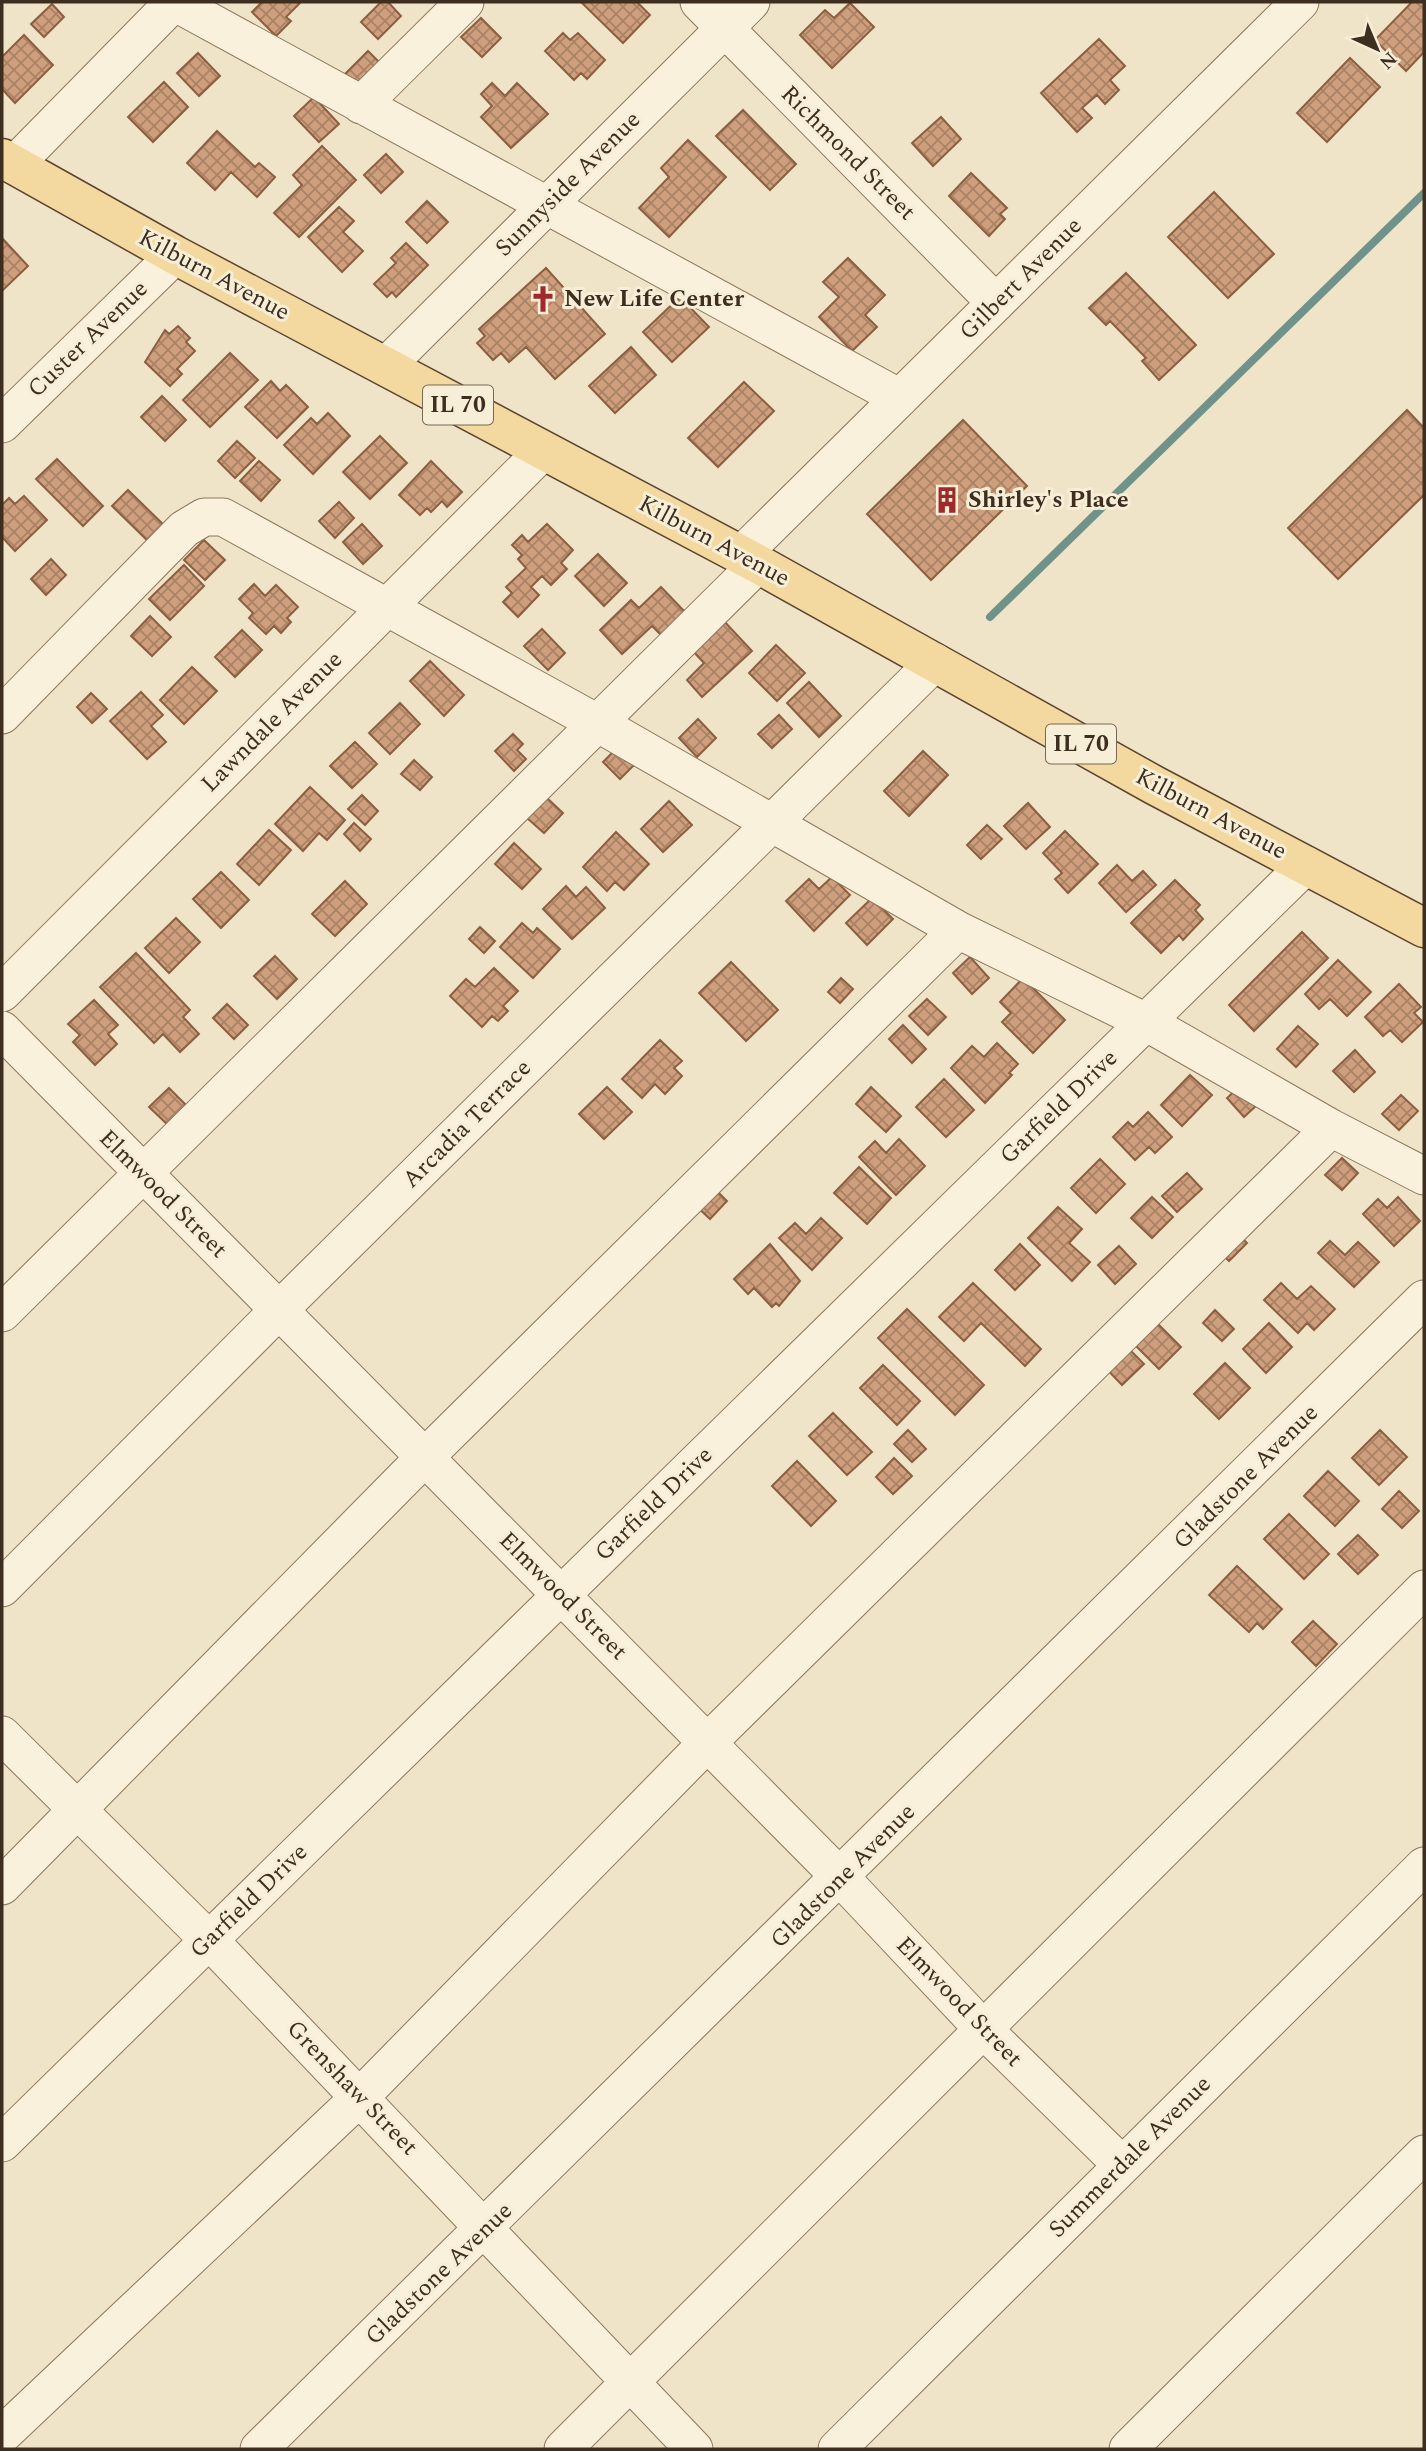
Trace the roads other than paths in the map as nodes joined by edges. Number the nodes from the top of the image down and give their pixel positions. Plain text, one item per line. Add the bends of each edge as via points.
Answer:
1 (174, 2) edge
2 (464, 2) edge
3 (699, 2) edge
4 (751, 2) edge
5 (1300, 2) edge
6 (725, 28) junction
7 (361, 105) junction
8 (8, 162) edge
9 (546, 205) junction
10 (175, 255) junction
11 (996, 303) junction
12 (386, 366) junction
13 (900, 398) junction
14 (6, 413) edge
15 (543, 451) junction
16 (749, 559) junction
17 (386, 608) junction
18 (935, 662) junction
19 (2, 715) edge
20 (599, 724) junction
21 (773, 823) junction
22 (1306, 865) junction
23 (1424, 928) edge
24 (958, 930) junction
25 (2, 993) edge
26 (1146, 1022) junction
27 (2, 1030) edge
28 (1331, 1128) junction
29 (142, 1174) junction
30 (1424, 1176) edge
31 (1424, 1299) edge
32 (278, 1311) junction
33 (2, 1313) edge
34 (425, 1457) junction
35 (2, 1588) edge
36 (1424, 1589) edge
37 (561, 1594) junction
38 (2, 1735) edge
39 (707, 1743) junction
40 (78, 1810) junction
41 (1424, 1867) edge
42 (841, 1878) junction
43 (2, 1885) edge
44 (209, 1940) junction
45 (985, 2031) junction
46 (360, 2096) junction
47 (2, 2143) edge
48 (1424, 2154) edge
49 (1122, 2165) junction
50 (486, 2228) junction
51 (631, 2383) junction
52 (2, 2436) edge
53 (13, 2449) edge
54 (259, 2449) edge
55 (563, 2449) edge
56 (694, 2449) edge
57 (837, 2449) edge
58 (1128, 2449) edge

1 - 7 street
1 - 8 street
2 - 7 street
3 - 6 street, Richmond Street
4 - 6 street, Sunnyside Avenue
5 - 11 street, Gilbert Avenue
6 - 9 street, Sunnyside Avenue
6 - 11 street, Richmond Street
7 - 9 street
8 - 10 main road, Kilburn Avenue / IL 70
9 - 12 street, Sunnyside Avenue
9 - 13 street
10 - 12 main road, Kilburn Avenue / IL 70
10 - 14 street, Custer Avenue
11 - 13 street, Gilbert Avenue
12 - 15 main road, Kilburn Avenue / IL 70
13 - 16 street, Gilbert Avenue
15 - 16 main road, Kilburn Avenue / IL 70
15 - 17 street, Lawndale Avenue
16 - 18 main road, Kilburn Avenue / IL 70
16 - 20 street, Gilbert Avenue
17 - 19 street via 239,523 204,517 184,529
17 - 20 street
17 - 25 street, Lawndale Avenue
18 - 21 street, Arcadia Terrace
18 - 22 main road, Kilburn Avenue / IL 70
20 - 21 street
20 - 29 street, Gilbert Avenue
21 - 24 street
21 - 32 street, Arcadia Terrace
22 - 23 main road, Kilburn Avenue / IL 70
22 - 26 street, Garfield Drive
24 - 26 street
24 - 34 street
26 - 28 street
26 - 37 street, Garfield Drive
27 - 29 street, Elmwood Street
28 - 30 street
28 - 39 street
29 - 32 street, Elmwood Street
29 - 33 street, Gilbert Avenue
31 - 42 street, Gladstone Avenue
32 - 34 street, Elmwood Street
32 - 35 street, Arcadia Terrace
34 - 37 street, Elmwood Street
34 - 40 street
36 - 45 street
37 - 39 street, Elmwood Street
37 - 44 street, Garfield Drive
38 - 40 street, Grenshaw Street
39 - 42 street, Elmwood Street
39 - 46 street
40 - 43 street
40 - 44 street, Grenshaw Street
41 - 49 street, Summerdale Avenue
42 - 45 street, Elmwood Street
42 - 50 street, Gladstone Avenue
44 - 46 street, Grenshaw Street
44 - 47 street, Garfield Drive
45 - 49 street, Elmwood Street
45 - 51 street
46 - 50 street, Grenshaw Street
46 - 52 street
48 - 58 street
49 - 57 street, Summerdale Avenue
50 - 51 street, Grenshaw Street
50 - 54 street, Gladstone Avenue
51 - 55 street
51 - 56 street, Grenshaw Street
52 - 53 street

